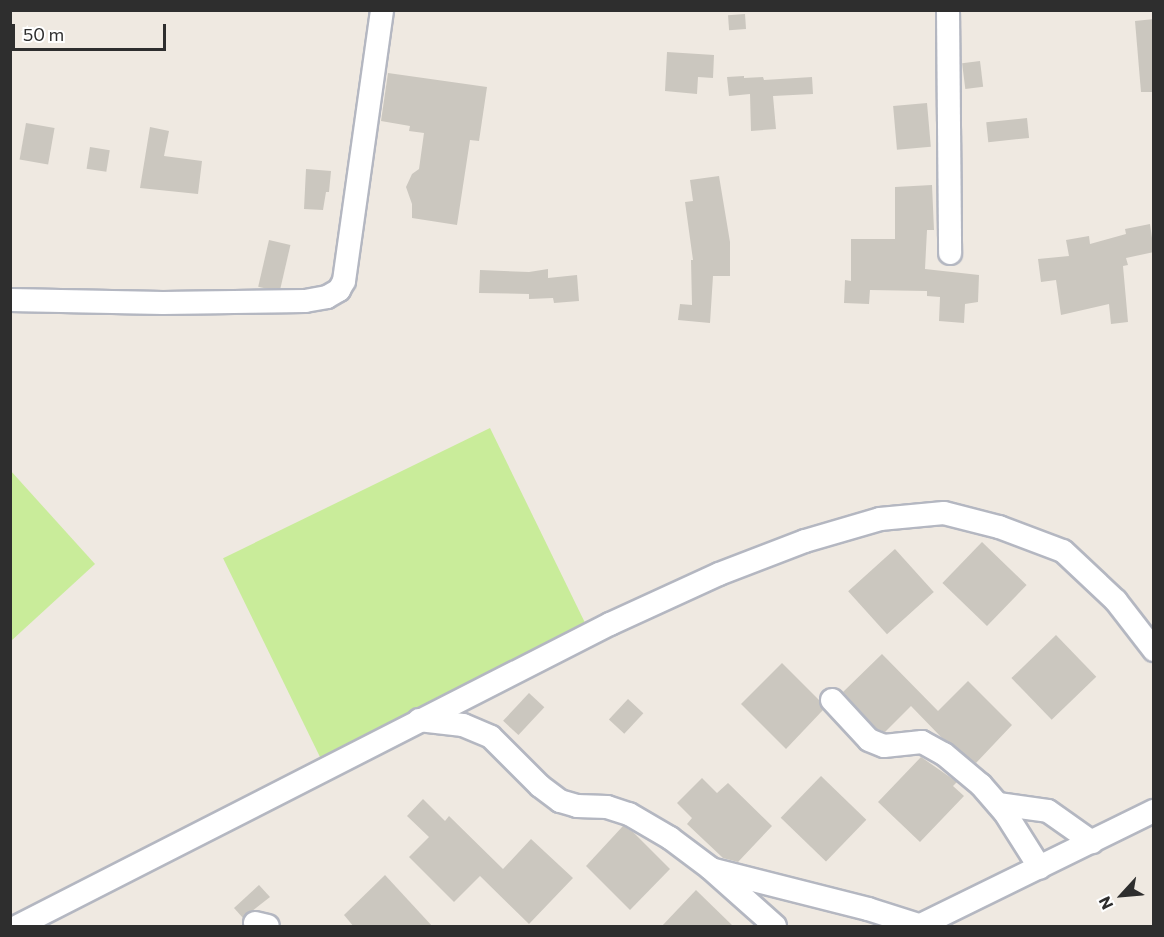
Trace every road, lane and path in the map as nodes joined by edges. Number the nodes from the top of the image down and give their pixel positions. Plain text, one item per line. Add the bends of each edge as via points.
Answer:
1 (382, 10) edge
2 (948, 10) edge
3 (950, 253) dead end
4 (10, 300) edge
5 (1154, 650) edge
6 (832, 700) dead end
7 (419, 720) junction
8 (998, 804) junction
9 (1154, 811) edge
10 (1092, 842) junction
11 (710, 868) junction
12 (1040, 868) junction
13 (920, 926) edge
14 (18, 927) edge
15 (775, 927) edge

1 - 4 street via 344,281 339,290 305,301
2 - 3 street
5 - 7 street via 1116,601 1063,551 999,527 944,513 880,519 718,574
6 - 8 street via 869,740 884,746 922,742 944,754
7 - 11 street via 463,725 491,737 560,801 629,814
7 - 14 street
8 - 10 street via 1048,811
8 - 12 street
9 - 10 street
10 - 12 street
11 - 13 street
11 - 15 street
12 - 13 street

